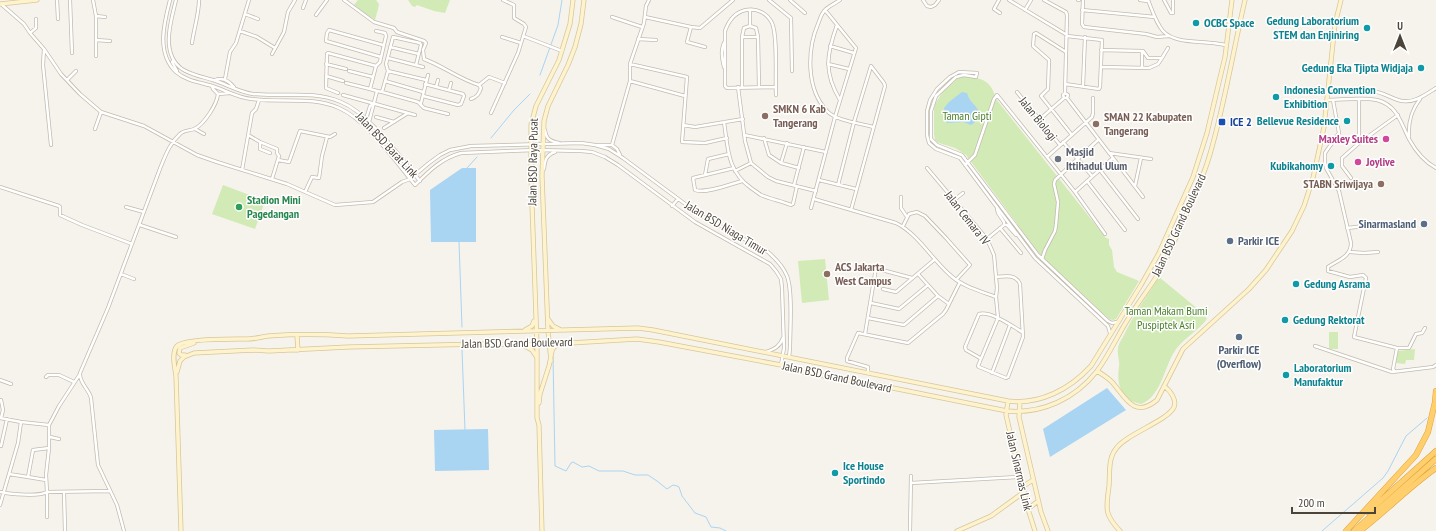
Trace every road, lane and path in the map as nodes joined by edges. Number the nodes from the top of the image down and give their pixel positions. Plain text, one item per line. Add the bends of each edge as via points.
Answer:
1 (37, 0) edge
2 (57, 0) edge
3 (70, 0) edge
4 (93, 0) edge
5 (170, 0) edge
6 (176, 0) edge
7 (199, 0) edge
8 (249, 0) edge
9 (295, 0) edge
10 (306, 0) edge
11 (344, 0) edge
12 (503, 0) edge
13 (573, 0) edge
14 (584, 0) edge
15 (649, 0) edge
16 (733, 0) edge
17 (769, 0) edge
18 (790, 0) edge
19 (840, 0) edge
20 (923, 0) edge
21 (939, 0) edge
22 (999, 0) edge
23 (1009, 0) edge
24 (1031, 0) edge
25 (1044, 0) edge
26 (1083, 0) edge
27 (1140, 0) edge
28 (1148, 0) edge
29 (1164, 0) edge
30 (1173, 0) edge
31 (1232, 0) edge
32 (1245, 0) edge
33 (1341, 0) edge
34 (325, 1) edge
35 (773, 1) edge
36 (0, 4) edge
37 (302, 8) dead end
38 (750, 10) junction
39 (825, 10) junction
40 (1025, 10) junction
41 (1082, 10) junction
42 (805, 13) dead end
43 (1000, 13) dead end
44 (245, 14) junction
45 (316, 15) dead end
46 (96, 16) junction
47 (105, 17) dead end
48 (612, 17) dead end
49 (645, 17) junction
50 (1156, 17) junction
51 (36, 19) dead end
52 (58, 19) dead end
53 (258, 20) dead end
54 (837, 25) junction
55 (750, 26) junction
56 (642, 27) junction
57 (691, 27) junction
58 (240, 31) junction
59 (376, 31) dead end
60 (30, 33) junction
61 (1067, 35) junction
62 (523, 36) junction
63 (758, 36) junction
64 (1170, 36) junction
65 (502, 37) dead end
66 (742, 37) junction
67 (1085, 37) junction
68 (638, 39) junction
69 (96, 40) junction
70 (656, 40) dead end
71 (110, 41) dead end
72 (192, 43) dead end
73 (521, 43) junction
74 (384, 45) junction
75 (1226, 45) junction
76 (830, 46) junction
77 (390, 47) junction
78 (705, 47) dead end
79 (275, 48) junction
80 (1168, 48) dead end
81 (44, 49) junction
82 (1101, 50) junction
83 (562, 51) junction
84 (1142, 51) junction
85 (1066, 52) junction
86 (854, 53) junction
87 (72, 54) dead end
88 (272, 54) dead end
89 (419, 54) junction
90 (96, 56) dead end
91 (381, 57) junction
92 (388, 58) junction
93 (1162, 58) junction
94 (174, 60) junction
95 (326, 64) junction
96 (630, 64) junction
97 (828, 64) junction
98 (416, 65) junction
99 (376, 66) junction
100 (423, 67) dead end
101 (1101, 67) junction
102 (1142, 68) junction
103 (346, 69) dead end
104 (849, 70) junction
105 (76, 71) dead end
106 (349, 71) dead end
107 (388, 71) junction
108 (792, 71) dead end
109 (178, 73) junction
110 (428, 75) dead end
111 (326, 76) junction
112 (373, 77) junction
113 (225, 79) junction
114 (67, 80) junction
115 (215, 80) junction
116 (426, 80) junction
117 (438, 80) dead end
118 (385, 81) junction
119 (630, 81) junction
120 (1219, 82) junction
121 (451, 83) dead end
122 (505, 83) junction
123 (425, 84) junction
124 (1065, 84) junction
125 (1228, 84) junction
126 (479, 85) junction
127 (212, 86) junction
128 (1083, 86) junction
129 (436, 87) junction
130 (738, 87) junction
131 (742, 87) junction
132 (759, 87) junction
133 (776, 87) junction
134 (235, 88) junction
135 (1436, 88) edge
136 (370, 89) junction
137 (449, 90) junction
138 (377, 91) junction
139 (382, 92) junction
140 (424, 92) junction
141 (1017, 92) dead end
142 (1328, 92) junction
143 (231, 93) junction
144 (338, 93) dead end
145 (218, 94) junction
146 (294, 95) junction
147 (343, 95) dead end
148 (776, 95) dead end
149 (422, 96) junction
150 (685, 96) junction
151 (1066, 98) junction
152 (1093, 98) dead end
153 (1421, 98) junction
154 (471, 99) dead end
155 (1360, 99) junction
156 (259, 100) junction
157 (840, 100) junction
158 (1327, 100) junction
159 (1333, 100) junction
160 (294, 101) junction
161 (373, 103) junction
162 (421, 103) junction
163 (1052, 109) junction
164 (101, 112) junction
165 (409, 113) junction
166 (491, 113) dead end
167 (448, 114) dead end
168 (415, 115) dead end
169 (1398, 115) junction
170 (376, 117) dead end
171 (835, 117) junction
172 (366, 119) junction
173 (742, 119) junction
174 (1039, 120) junction
175 (544, 121) junction
176 (369, 122) junction
177 (394, 122) junction
178 (724, 122) junction
179 (854, 122) junction
180 (1086, 122) junction
181 (683, 125) junction
182 (873, 126) junction
183 (195, 128) junction
184 (384, 128) dead end
185 (95, 129) dead end
186 (204, 134) dead end
187 (335, 134) dead end
188 (1072, 134) junction
189 (248, 135) junction
190 (744, 135) junction
191 (327, 137) junction
192 (727, 138) junction
193 (764, 138) junction
194 (1409, 139) junction
195 (1098, 140) junction
196 (172, 142) junction
197 (260, 142) junction
198 (1063, 142) junction
199 (787, 143) junction
200 (1359, 143) junction
201 (531, 144) junction
202 (543, 144) junction
203 (561, 144) junction
204 (51, 145) dead end
205 (595, 145) junction
206 (612, 145) junction
207 (1060, 145) junction
208 (804, 147) junction
209 (531, 150) junction
210 (542, 150) junction
211 (560, 151) junction
212 (826, 152) junction
213 (1202, 152) junction
214 (270, 153) dead end
215 (1109, 153) junction
216 (729, 154) junction
217 (1210, 155) junction
218 (620, 156) junction
219 (1047, 157) junction
220 (1077, 158) junction
221 (1113, 158) junction
222 (1141, 158) junction
223 (1151, 159) dead end
224 (278, 160) junction
225 (968, 162) junction
226 (781, 163) junction
227 (751, 164) junction
228 (965, 165) junction
229 (798, 168) junction
230 (927, 168) dead end
231 (1436, 168) edge
232 (242, 170) junction
233 (734, 170) junction
234 (1100, 170) junction
235 (1061, 174) junction
236 (415, 175) junction
237 (704, 175) junction
238 (542, 176) junction
239 (1092, 176) junction
240 (1351, 178) dead end
241 (272, 179) junction
242 (410, 179) junction
243 (819, 180) junction
244 (420, 181) junction
245 (742, 181) junction
246 (1087, 181) junction
247 (838, 184) junction
248 (415, 185) joint
249 (796, 186) junction
250 (1135, 186) junction
251 (0, 187) edge
252 (856, 189) junction
253 (816, 191) junction
254 (304, 192) junction
255 (1075, 192) junction
256 (963, 193) dead end
257 (901, 197) dead end
258 (1143, 197) dead end
259 (678, 199) junction
260 (814, 199) junction
261 (954, 200) junction
262 (672, 206) junction
263 (126, 207) dead end
264 (811, 208) dead end
265 (998, 208) junction
266 (850, 210) junction
267 (144, 212) junction
268 (907, 217) junction
269 (1138, 219) dead end
270 (140, 225) junction
271 (1004, 225) junction
272 (903, 226) junction
273 (1365, 226) dead end
274 (1000, 228) junction
275 (1347, 228) junction
276 (1125, 230) dead end
277 (1106, 234) dead end
278 (1018, 236) junction
279 (176, 237) dead end
280 (986, 240) junction
281 (132, 244) junction
282 (1350, 252) junction
283 (1378, 252) dead end
284 (1021, 253) dead end
285 (1042, 259) junction
286 (934, 260) junction
287 (867, 266) dead end
288 (1047, 266) junction
289 (876, 268) junction
290 (121, 274) junction
291 (918, 274) junction
292 (996, 277) junction
293 (912, 278) junction
294 (134, 279) dead end
295 (956, 280) junction
296 (960, 282) junction
297 (928, 285) junction
298 (883, 289) dead end
299 (938, 296) junction
300 (996, 297) junction
301 (871, 303) junction
302 (949, 304) junction
303 (535, 318) junction
304 (547, 318) junction
305 (868, 318) junction
306 (998, 318) junction
307 (1117, 322) junction
308 (1010, 325) junction
309 (1425, 328) dead end
310 (548, 330) junction
311 (563, 330) junction
312 (522, 331) junction
313 (536, 331) junction
314 (1023, 332) junction
315 (866, 334) junction
316 (1110, 334) junction
317 (297, 336) junction
318 (783, 337) junction
319 (203, 340) junction
320 (564, 343) junction
321 (549, 344) junction
322 (522, 345) junction
323 (537, 345) junction
324 (1315, 346) dead end
325 (1397, 348) junction
326 (298, 350) junction
327 (766, 352) junction
328 (188, 355) junction
329 (782, 355) junction
330 (789, 357) junction
331 (980, 358) junction
332 (537, 359) junction
333 (550, 361) junction
334 (781, 365) junction
335 (1436, 365) edge
336 (788, 367) junction
337 (1097, 371) junction
338 (1395, 372) junction
339 (80, 373) junction
340 (868, 373) junction
341 (992, 373) junction
342 (176, 376) junction
343 (46, 377) dead end
344 (0, 380) edge
345 (74, 382) junction
346 (11, 384) dead end
347 (1164, 386) junction
348 (1436, 391) edge
349 (1436, 398) edge
350 (1, 400) edge
351 (1008, 401) junction
352 (1020, 402) junction
353 (1434, 406) junction
354 (1007, 410) junction
355 (1019, 412) junction
356 (1, 418) edge
357 (7, 419) junction
358 (21, 422) junction
359 (49, 425) junction
360 (539, 425) junction
361 (50, 437) junction
362 (59, 439) dead end
363 (1, 446) edge
364 (48, 448) junction
365 (1436, 451) edge
366 (1436, 459) edge
367 (1436, 467) edge
368 (10, 474) junction
369 (911, 476) dead end
370 (28, 477) junction
371 (1020, 477) junction
372 (46, 480) junction
373 (1033, 480) junction
374 (911, 483) junction
375 (1023, 489) junction
376 (110, 491) junction
377 (2, 492) edge
378 (48, 492) junction
379 (64, 492) junction
380 (1038, 501) junction
381 (0, 504) edge
382 (1028, 509) junction
383 (47, 517) dead end
384 (65, 531) edge
385 (124, 531) edge
386 (181, 531) edge
387 (542, 531) edge
388 (910, 531) edge
389 (957, 531) edge
390 (1035, 531) edge
391 (1048, 531) edge
392 (1120, 531) edge
393 (1346, 531) edge
394 (1354, 531) edge
395 (1360, 531) edge

1 - 36 main road
2 - 52 street
3 - 87 street
4 - 46 street
5 - 109 street via 162,38 165,55
6 - 94 street via 168,38
7 - 72 street
8 - 44 street
9 - 79 street via 288,12 284,32
10 - 37 street
11 - 126 street via 374,22 424,41 424,59
12 - 62 street via 515,6 514,18 526,26
13 - 83 main road, Jalan BSD Raya Pusat via 570,24
14 - 175 main road, Jalan BSD Raya Pusat via 575,47 548,106
15 - 49 street
16 - 57 street via 700,28
17 - 35 street
18 - 42 street
19 - 39 street
20 - 21 street via 931,7
22 - 43 street via 994,8
23 - 40 street
24 - 40 street
25 - 61 street via 1066,12
26 - 41 street
27 - 28 street
28 - 50 street
29 - 30 street via 1172,14
31 - 75 main road, Jalan BSD Grand Boulevard
32 - 125 main road, Jalan BSD Grand Boulevard
33 - 142 main road via 1335,24
34 - 45 street
35 - 108 street via 791,18
36 - 60 street via 24,24
38 - 55 street
38 - 130 street via 738,13 728,22 722,46 726,87
38 - 133 street via 763,13 773,25
39 - 54 street
39 - 171 street via 815,31 810,55 811,69 817,95 827,112
40 - 61 street
41 - 50 street
41 - 64 street via 1084,27 1157,37
44 - 53 street
44 - 58 street
46 - 47 street
46 - 69 street
48 - 56 street
49 - 56 street
49 - 57 street
50 - 64 street via 1162,29
51 - 60 street via 36,28
54 - 76 street
54 - 86 street via 856,48
55 - 63 street via 756,28
55 - 66 street via 744,28
56 - 68 street
57 - 78 street via 687,42
58 - 79 street via 257,37
58 - 113 street via 230,52
59 - 74 street via 386,34
60 - 81 street
61 - 67 street
61 - 85 street
62 - 73 street
62 - 83 street
63 - 66 street
63 - 132 street
64 - 75 street
65 - 73 street
66 - 131 street
67 - 82 street via 1101,39
67 - 128 street
68 - 70 street
68 - 96 street
69 - 71 street
69 - 90 street
73 - 122 street
74 - 91 street
74 - 91 street via 329,30 327,33 326,41
75 - 120 main road, Jalan BSD Grand Boulevard
76 - 86 street
76 - 97 street
77 - 89 street
77 - 89 street via 395,36 420,43
77 - 92 street
79 - 88 street
80 - 93 street
81 - 114 street
81 - 204 street via 43,65
82 - 84 street
82 - 101 street
83 - 201 main road, Jalan BSD Raya Pusat via 536,106 531,125
84 - 93 street via 1148,58
84 - 102 street
85 - 124 street
85 - 163 street via 1036,33 1033,35 1033,46 1049,60 1048,88 1041,96
86 - 104 street
89 - 98 street
91 - 99 street
92 - 98 street
92 - 107 street
93 - 102 street via 1153,67
94 - 109 street via 172,62
94 - 115 street, Jalan BSD Barat Link via 186,71
95 - 99 street via 328,53
95 - 103 street
95 - 111 street
96 - 119 street
96 - 150 street via 688,78
97 - 104 street
97 - 157 street via 831,82
98 - 100 street
99 - 112 street
101 - 102 street
101 - 128 street via 1100,89
104 - 157 street
105 - 114 street
106 - 112 street
107 - 116 street
107 - 118 street
109 - 127 street, Jalan BSD Barat Link
110 - 116 street
111 - 136 street
111 - 144 street via 326,88
112 - 136 street
113 - 115 street
113 - 134 street
114 - 164 street
115 - 134 street, Jalan BSD Barat Link
116 - 123 street
117 - 129 street
118 - 139 street
118 - 140 street
119 - 150 street
119 - 206 street
120 - 125 main road
120 - 213 main road, Jalan BSD Grand Boulevard
121 - 137 street
122 - 126 street via 489,77
122 - 166 street
123 - 129 street
123 - 140 street
124 - 128 street
124 - 151 street via 1063,96
125 - 217 main road, Jalan BSD Grand Boulevard
126 - 154 street via 479,93
127 - 143 street, Jalan BSD Barat Link
127 - 145 street
129 - 137 street
130 - 131 street
130 - 173 street
131 - 132 street
132 - 133 street
133 - 148 street
134 - 146 street, Jalan BSD Barat Link via 247,93
135 - 153 street
136 - 138 street
137 - 149 street via 464,95 462,104
138 - 139 street
138 - 161 street
139 - 162 street
140 - 149 street
141 - 174 street, Jalan Biologi
142 - 153 street via 1371,91 1400,101
142 - 158 main road
143 - 145 street
143 - 156 street, Jalan BSD Barat Link
145 - 183 street via 213,109
146 - 160 street
146 - 172 street, Jalan BSD Barat Link via 330,98 352,108
147 - 161 street
149 - 162 street
150 - 181 street
151 - 163 street
151 - 180 street
152 - 180 street via 1093,114
153 - 194 street via 1409,119
155 - 159 street
155 - 169 street via 1378,100
155 - 200 street
156 - 160 street, Jalan BSD Barat Link
156 - 189 street via 252,113
157 - 171 street
158 - 159 street
158 - 347 main road via 1313,178 1292,231 1250,289 1180,352
159 - 275 street via 1339,133 1325,153 1325,162 1339,191
160 - 242 street, Jalan BSD Barat Link via 324,103 349,114 369,131
161 - 165 street
161 - 172 street
161 - 176 street
162 - 167 street via 424,108
163 - 174 street
163 - 188 street
164 - 185 street
164 - 196 street, Jalan BSD Niaga Timur via 143,125
165 - 168 street
165 - 177 street
169 - 194 street
169 - 200 street
170 - 177 street
171 - 179 street
171 - 212 street
172 - 176 street, Jalan BSD Barat Link
173 - 178 street
173 - 190 street
174 - 207 street, Jalan Biologi
175 - 202 main road, Jalan BSD Raya Pusat
175 - 203 street via 548,138
176 - 236 street, Jalan BSD Barat Link
177 - 184 street
178 - 181 street via 699,126
178 - 192 street
179 - 182 street
179 - 182 street via 871,66 885,86
179 - 247 street
180 - 188 street
180 - 195 street
181 - 192 street via 681,142 701,144
182 - 252 street
183 - 186 street
183 - 196 street via 182,132
187 - 191 street
188 - 198 street
189 - 197 street
189 - 232 street
190 - 193 street
190 - 227 street
191 - 224 street via 300,131 289,162
191 - 254 street via 319,178 312,177
192 - 216 street
193 - 199 street
193 - 226 street via 768,154
194 - 231 street via 1424,159
195 - 215 street
195 - 220 street
196 - 232 street, Jalan BSD Niaga Timur
196 - 267 street
197 - 214 street via 260,148
197 - 224 street via 277,150
198 - 207 street
198 - 220 street, Jalan Biologi
199 - 208 street
199 - 226 street
200 - 240 street via 1341,161
201 - 202 street, Jalan BSD Niaga Timur
201 - 209 main road, Jalan BSD Raya Pusat
201 - 236 street, Jalan BSD Niaga Timur via 461,147 450,150 428,163
202 - 203 street, Jalan BSD Niaga Timur
202 - 210 main road, Jalan BSD Raya Pusat
203 - 205 street, Jalan BSD Niaga Timur
205 - 206 street
205 - 218 street, Jalan BSD Niaga Timur
206 - 218 street
207 - 219 street
208 - 212 street
208 - 229 street
209 - 210 street, Jalan BSD Niaga Timur
209 - 244 street, Jalan BSD Niaga Timur via 472,152 452,156 432,168
209 - 303 main road, Jalan BSD Raya Pusat
210 - 211 street, Jalan BSD Niaga Timur
210 - 238 main road, Jalan BSD Raya Pusat
211 - 238 street via 551,153 546,158
211 - 262 street, Jalan BSD Niaga Timur via 592,152 605,156
212 - 243 street
213 - 217 main road
213 - 307 main road, Jalan BSD Grand Boulevard via 1162,248
215 - 221 street
215 - 222 street
216 - 233 street
216 - 237 street via 708,159
217 - 337 main road, Jalan BSD Grand Boulevard via 1198,189 1161,270
218 - 259 street, Jalan BSD Niaga Timur
219 - 225 street via 996,95 975,155
219 - 235 street
220 - 235 street
220 - 239 street, Jalan Biologi
221 - 234 street
221 - 250 street
222 - 223 street
222 - 250 street
224 - 241 street
225 - 228 street
225 - 228 street via 960,154 937,145 930,135 932,107 940,91 956,77 976,77 976,73 964,71 954,73 933,94 928,106 927,135 932,146 959,157
225 - 285 street
226 - 229 street
227 - 233 street
227 - 249 street via 776,181
228 - 265 street
229 - 249 street
230 - 261 street, Jalan Cemara IV
232 - 241 street, Jalan BSD Niaga Timur
233 - 237 street
233 - 245 street
234 - 239 street
234 - 269 street
235 - 255 street
235 - 285 street via 1055,181 1058,202 1055,232 1045,248
236 - 242 street, Jalan BSD Niaga Timur
236 - 244 street, Jalan BSD Barat Link
237 - 245 street via 693,178 695,191 706,191
238 - 304 main road, Jalan BSD Raya Pusat
239 - 246 street
241 - 254 street, Jalan BSD Niaga Timur
242 - 248 street, Jalan BSD Barat Link
242 - 254 street, Jalan BSD Niaga Timur via 373,202 335,205
243 - 247 street
243 - 253 street
244 - 248 street, Jalan BSD Niaga Timur
245 - 249 street via 761,195 791,204
246 - 255 street
246 - 276 street
247 - 252 street
249 - 253 street
250 - 258 street
251 - 281 street via 59,206 60,215
252 - 266 street
253 - 260 street
255 - 277 street
256 - 261 street
257 - 268 street via 901,208
259 - 262 street
259 - 330 street, Jalan BSD Niaga Timur via 718,226 768,252 782,267 789,287
260 - 264 street
260 - 266 street
261 - 280 street, Jalan Cemara IV
262 - 318 street, Jalan BSD Niaga Timur via 763,259 776,271 781,279 782,288
263 - 267 street
265 - 271 street
265 - 278 street
266 - 272 street
267 - 270 street
268 - 272 street
268 - 295 street via 914,212 925,216 970,264
270 - 279 street
270 - 281 street
271 - 274 street
271 - 278 street
272 - 286 street
273 - 275 street
274 - 280 street
274 - 284 street
275 - 282 street via 1351,243
278 - 288 street via 1035,258
280 - 292 street, Jalan Cemara IV via 994,255
281 - 290 street
282 - 283 street
282 - 325 street via 1327,269 1350,277 1362,275 1366,278 1354,337
285 - 288 street
286 - 291 street
286 - 295 street
287 - 289 street
288 - 307 street via 1108,321
288 - 316 street via 1108,326
289 - 293 street
289 - 301 street
290 - 294 street
290 - 339 street
291 - 293 street
291 - 297 street
292 - 300 street, Jalan Cemara IV
292 - 314 street via 1011,276 1019,281
293 - 298 street via 896,292
295 - 296 street
296 - 300 street
296 - 302 street
297 - 299 street
297 - 301 street via 899,309
299 - 302 street
299 - 305 street via 904,325
300 - 306 street, Jalan Cemara IV
301 - 305 street
302 - 315 street via 943,314 908,343
303 - 312 main road via 532,326
303 - 313 main road, Jalan BSD Raya Pusat
304 - 310 main road, Jalan BSD Raya Pusat
304 - 311 main road via 553,326
305 - 315 street
306 - 308 street
306 - 331 street
306 - 331 street via 982,313 977,317 965,347
307 - 316 main road, Jalan BSD Grand Boulevard
308 - 314 street
308 - 341 street
309 - 325 street via 1422,333 1416,334 1409,348
310 - 311 main road, Jalan BSD Grand Boulevard
310 - 313 main road, Jalan BSD Grand Boulevard
310 - 321 main road, Jalan BSD Raya Pusat
311 - 327 main road, Jalan BSD Grand Boulevard via 638,328
312 - 313 main road, Jalan BSD Grand Boulevard
312 - 317 main road, Jalan BSD Grand Boulevard
313 - 323 main road, Jalan BSD Raya Pusat
314 - 341 street via 1008,377
315 - 340 street via 858,333 847,361 868,367
316 - 352 main road, Jalan BSD Grand Boulevard via 1091,366 1073,383 1037,400
317 - 319 main road, Jalan BSD Grand Boulevard
317 - 326 main road
318 - 327 street via 780,344
318 - 329 street, Jalan BSD Niaga Timur
319 - 328 main road via 180,348 181,355
319 - 342 main road, Jalan BSD Grand Boulevard via 178,345 174,355
320 - 321 main road, Jalan BSD Grand Boulevard
320 - 333 main road via 554,347
320 - 334 main road, Jalan BSD Grand Boulevard via 651,340
321 - 323 main road, Jalan BSD Grand Boulevard
321 - 333 main road, Jalan BSD Raya Pusat
322 - 323 main road, Jalan BSD Grand Boulevard
322 - 326 main road, Jalan BSD Grand Boulevard
322 - 332 main road via 532,350
323 - 332 main road, Jalan BSD Raya Pusat
324 - 338 street
325 - 338 street via 1393,369
326 - 328 main road, Jalan BSD Grand Boulevard via 253,350
327 - 329 main road, Jalan BSD Grand Boulevard
328 - 342 main road via 178,363
329 - 330 main road, Jalan BSD Grand Boulevard
329 - 334 street, Jalan BSD Niaga Timur
330 - 336 main road
330 - 340 main road, Jalan BSD Grand Boulevard
331 - 341 street via 979,367
332 - 360 main road, Jalan BSD Raya Pusat
333 - 360 main road via 540,394
334 - 336 main road, Jalan BSD Grand Boulevard
335 - 338 street
336 - 354 main road, Jalan BSD Grand Boulevard via 806,373
337 - 347 main road via 1138,408 1145,408 1157,400
337 - 355 main road, Jalan BSD Grand Boulevard via 1076,391 1058,402 1039,409
339 - 345 street
339 - 376 street via 81,380 92,398 98,465
340 - 351 main road, Jalan BSD Grand Boulevard
342 - 386 main road
343 - 345 street via 59,374
344 - 346 street
345 - 359 street
347 - 392 main road via 1173,398 1173,409 1163,418 1119,444 1112,455 1106,508 1108,517
348 - 353 highway
349 - 353 highway
350 - 356 street
351 - 352 main road, Jalan BSD Grand Boulevard
351 - 354 main road, Jalan Sinarmas Link
352 - 355 main road, Jalan Sinarmas Link
353 - 393 highway via 1428,432 1416,455
354 - 355 main road, Jalan BSD Grand Boulevard
354 - 371 main road, Jalan Sinarmas Link
355 - 373 main road, Jalan Sinarmas Link
356 - 357 street
357 - 358 street
357 - 363 street
358 - 359 street
358 - 368 street
359 - 361 street
360 - 387 main road
361 - 362 street
361 - 364 street
364 - 370 street via 33,450
364 - 372 street
365 - 393 highway
366 - 394 highway
367 - 395 highway
368 - 370 street
368 - 377 street
369 - 374 street
370 - 372 street
371 - 374 street
371 - 375 main road, Jalan Sinarmas Link
372 - 378 street
373 - 375 main road
373 - 380 main road, Jalan Sinarmas Link
374 - 388 street
375 - 382 main road, Jalan Sinarmas Link
375 - 389 main road via 991,516
376 - 379 street
376 - 385 street
377 - 378 street via 33,495
377 - 381 street
378 - 379 street
378 - 383 street
379 - 384 street
380 - 382 main road
380 - 391 main road, Jalan Sinarmas Link
382 - 390 main road, Jalan Sinarmas Link

